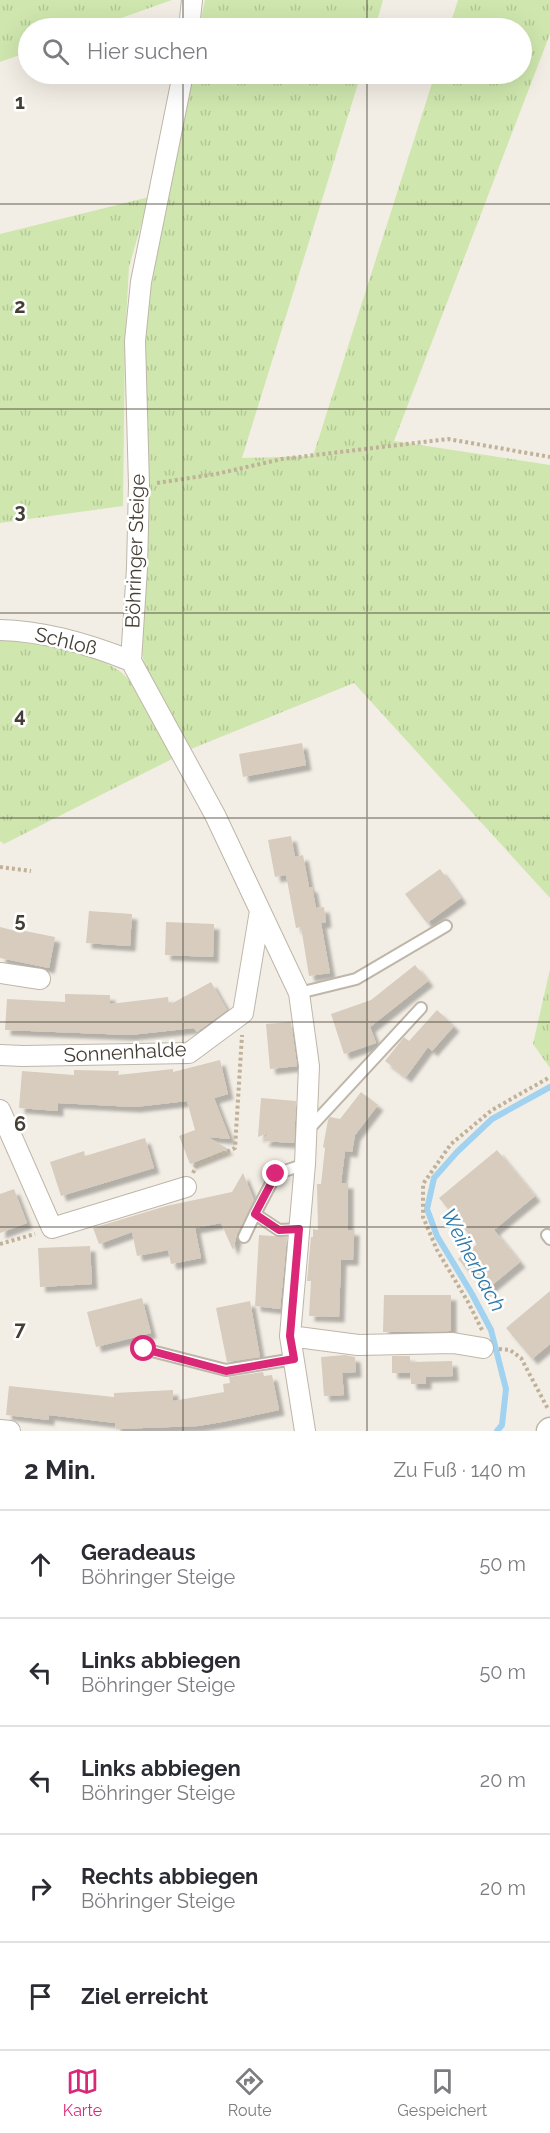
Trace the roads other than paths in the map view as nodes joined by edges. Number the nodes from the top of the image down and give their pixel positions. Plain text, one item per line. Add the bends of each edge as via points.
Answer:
1 (192, 0) edge
2 (190, 18) edge
3 (181, 84) edge
4 (0, 630) edge
5 (131, 661) junction
6 (260, 911) junction
7 (446, 926) dead end
8 (0, 973) edge
9 (40, 979) dead end
10 (299, 993) junction
11 (421, 1008) dead end
12 (0, 1055) edge
13 (0, 1110) edge
14 (307, 1131) junction
15 (305, 1164) junction
16 (186, 1187) road end
17 (255, 1214) junction
18 (299, 1229) junction
19 (244, 1237) dead end
20 (290, 1336) junction
21 (483, 1348) road end
22 (144, 1349) dead end
23 (294, 1359) junction
24 (0, 1430) edge
25 (10, 1431) edge
26 (305, 1431) edge

1 - 2 street
3 - 5 street, Böhringer Steige via 141,282 135,341 139,485
4 - 5 street, Schloß via 27,631 102,649
5 - 6 street via 215,815
6 - 10 street
6 - 12 street, Sonnenhalde via 243,1013 189,1053
7 - 10 lane via 356,979
8 - 9 street
10 - 14 street via 309,1066
11 - 14 lane
13 - 16 street via 52,1228
14 - 15 street
15 - 17 lane via 276,1174
15 - 18 street
17 - 18 lane via 279,1230
17 - 19 lane
18 - 20 street
20 - 21 street via 358,1345 453,1344
20 - 23 street
22 - 23 lane via 226,1371
23 - 26 street
24 - 25 street

